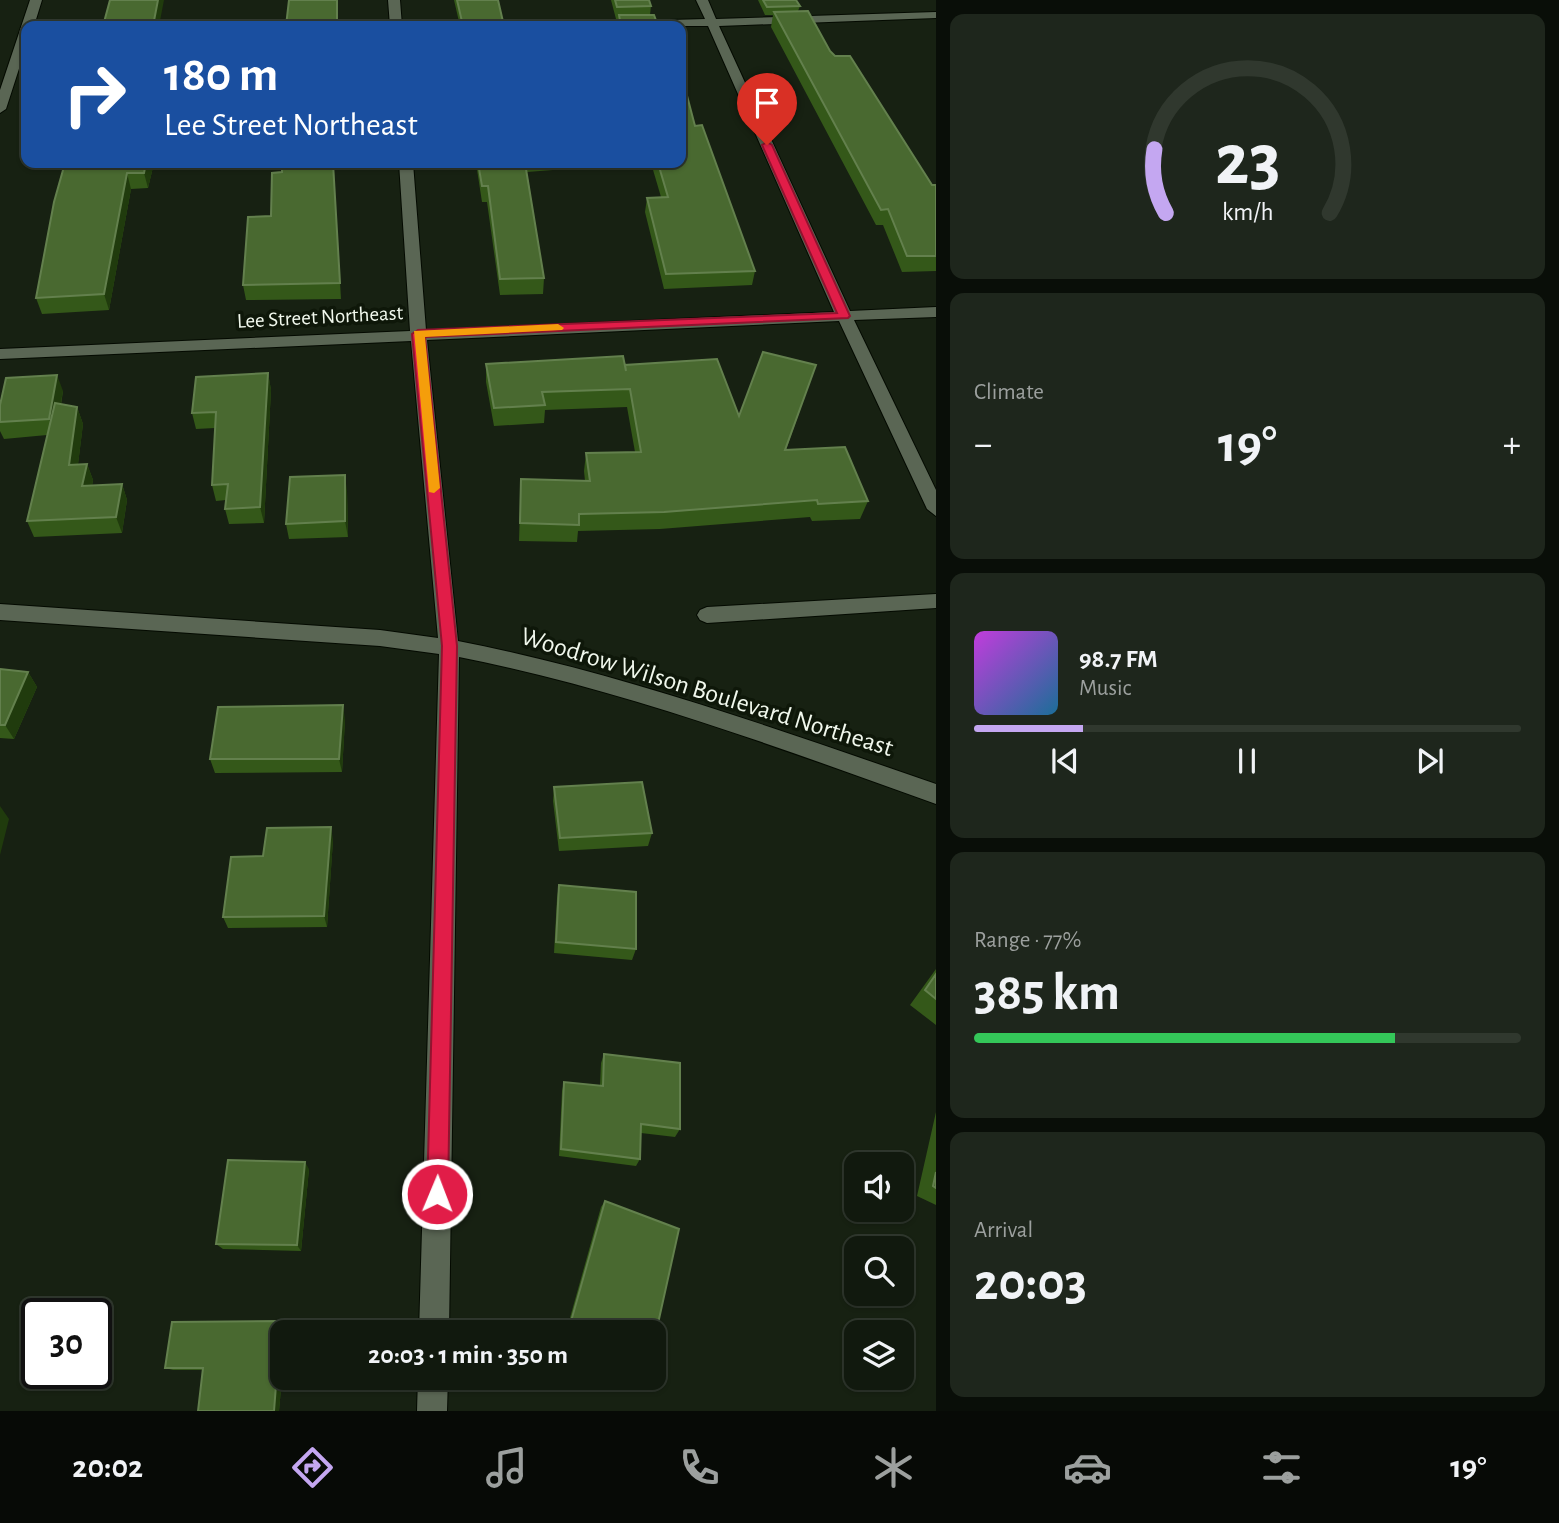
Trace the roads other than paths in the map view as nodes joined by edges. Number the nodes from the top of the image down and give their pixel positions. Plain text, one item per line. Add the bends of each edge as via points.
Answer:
1 (36, 0) edge
2 (394, 0) edge
3 (702, 0) edge
4 (936, 15) edge
5 (30, 21) edge
6 (396, 21) edge
7 (712, 23) junction
8 (686, 24) edge
9 (21, 49) edge
10 (0, 108) edge
11 (406, 168) edge
12 (936, 312) edge
13 (844, 316) junction
14 (418, 334) junction
15 (0, 354) edge
16 (936, 509) edge
17 (936, 601) edge
18 (0, 612) edge
19 (707, 615) dead end
20 (449, 646) junction
21 (936, 794) edge
22 (434, 1320) edge
23 (433, 1390) edge
24 (432, 1411) edge

1 - 5 street
2 - 6 street
3 - 7 street
4 - 7 street
7 - 8 street
7 - 13 street
9 - 10 street
11 - 14 street
12 - 13 street, Lee Street Northeast
13 - 14 street, Lee Street Northeast
13 - 16 street
14 - 15 street, Lee Street Northeast
14 - 20 street
17 - 19 street
18 - 20 street, Woodrow Wilson Boulevard Northeast
20 - 21 street, Woodrow Wilson Boulevard Northeast via 520,661 736,724
20 - 22 street
23 - 24 street

